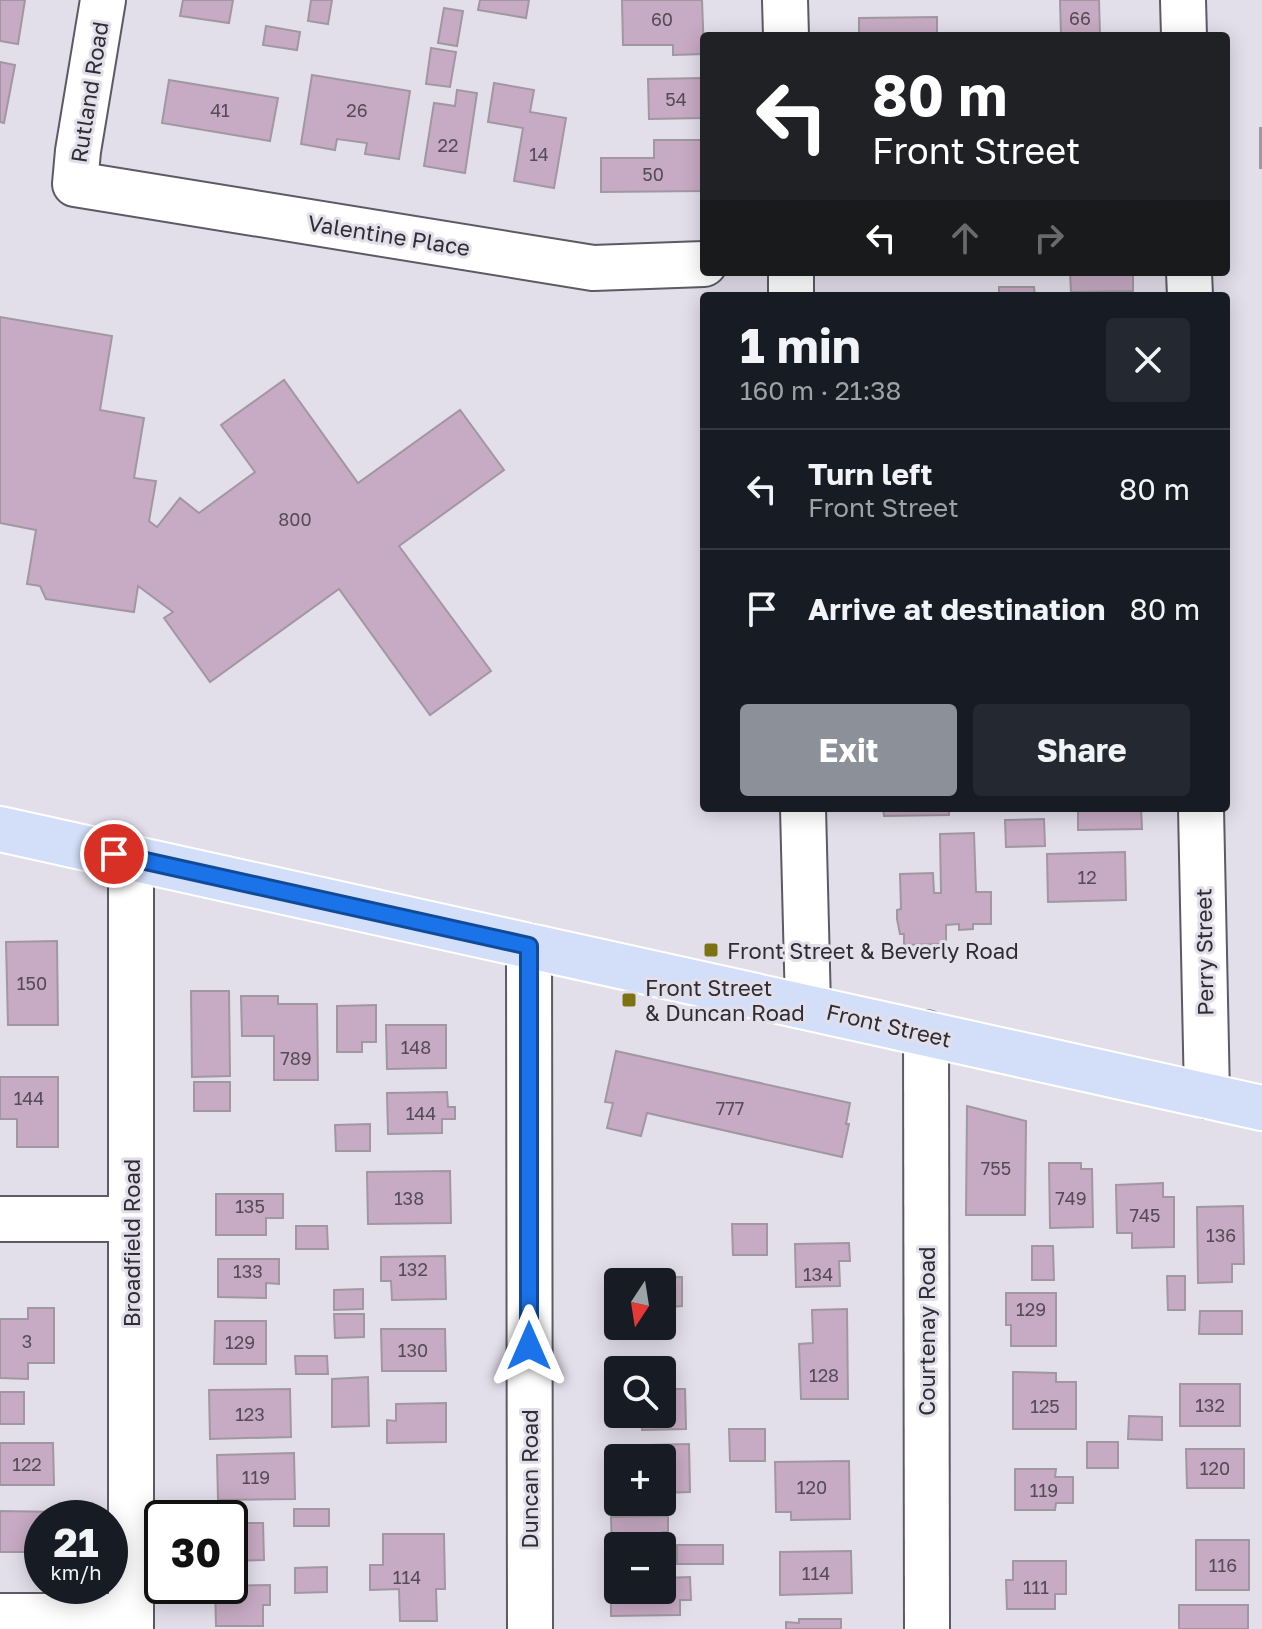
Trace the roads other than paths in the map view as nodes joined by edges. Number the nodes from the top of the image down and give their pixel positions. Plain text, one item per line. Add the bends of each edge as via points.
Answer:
1 (103, 0) edge
2 (785, 0) edge
3 (1183, 0) edge
4 (786, 32) edge
5 (1184, 32) edge
6 (75, 184) joint
7 (700, 264) edge
8 (803, 812) edge
9 (1201, 812) edge
10 (0, 829) edge
11 (131, 858) junction
12 (529, 946) junction
13 (808, 1006) junction
14 (926, 1033) junction
15 (1207, 1096) junction
16 (1262, 1108) edge
17 (0, 1219) edge
18 (131, 1219) junction
19 (0, 1616) edge
20 (131, 1622) edge
21 (530, 1629) edge
22 (927, 1629) edge

1 - 6 street, Rutland Road
2 - 4 street
3 - 5 street
6 - 7 street, Valentine Place via 593,268
8 - 13 street
9 - 15 street, Perry Street
10 - 11 main road, Front Street
11 - 12 main road, Front Street
11 - 18 street, Broadfield Road
12 - 13 main road, Front Street
12 - 21 street, Duncan Road
13 - 14 main road, Front Street
14 - 15 main road, Front Street
14 - 22 street, Courtenay Road
15 - 16 main road, Front Street
17 - 18 street
18 - 20 street, Broadfield Road
19 - 20 street

